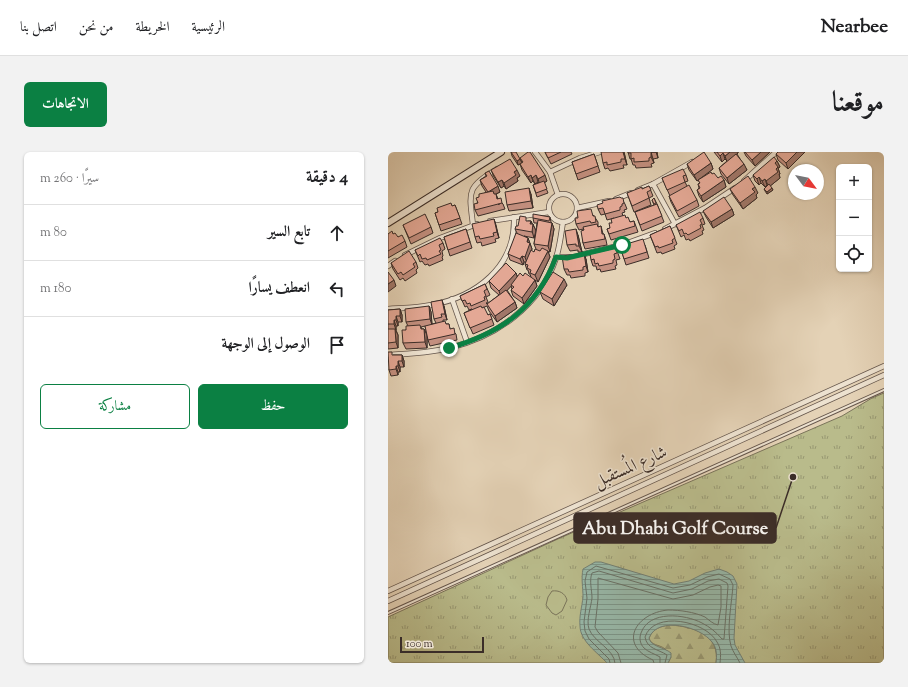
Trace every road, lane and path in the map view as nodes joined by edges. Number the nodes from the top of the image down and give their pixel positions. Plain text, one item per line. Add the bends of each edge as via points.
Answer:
1 (500, 152) edge
2 (535, 152) edge
3 (600, 152) edge
4 (776, 152) edge
5 (697, 158) edge
6 (505, 165) edge
7 (550, 172) junction
8 (654, 184) junction
9 (558, 195) junction
10 (577, 208) junction
11 (549, 212) junction
12 (514, 217) junction
13 (563, 222) junction
14 (388, 223) edge
15 (675, 224) junction
16 (473, 226) junction
17 (556, 257) junction
18 (388, 266) edge
19 (452, 299) junction
20 (388, 309) edge
21 (467, 342) junction
22 (388, 355) edge
23 (884, 366) edge
24 (884, 375) edge
25 (884, 390) edge
26 (388, 591) edge
27 (388, 601) edge
28 (388, 613) edge

1 - 14 street
2 - 7 street
3 - 7 street
4 - 15 street via 729,192
5 - 8 street
6 - 16 street via 481,179 474,188 470,198
7 - 9 street
8 - 10 street via 619,198
8 - 15 street
9 - 10 street via 572,197
9 - 11 street via 551,200
10 - 13 street via 573,218
11 - 12 street
11 - 13 street via 556,220
12 - 16 street
12 - 19 street via 512,239 501,266 487,281
13 - 17 street
15 - 17 street via 636,241 608,249 567,258
16 - 18 street via 427,243
17 - 21 street via 542,287 523,310 496,329
19 - 20 street via 431,305
19 - 21 street
21 - 22 street via 437,351
23 - 26 street, شارع المُستقبل
24 - 27 street, شارع المُستقبل
25 - 28 lane

